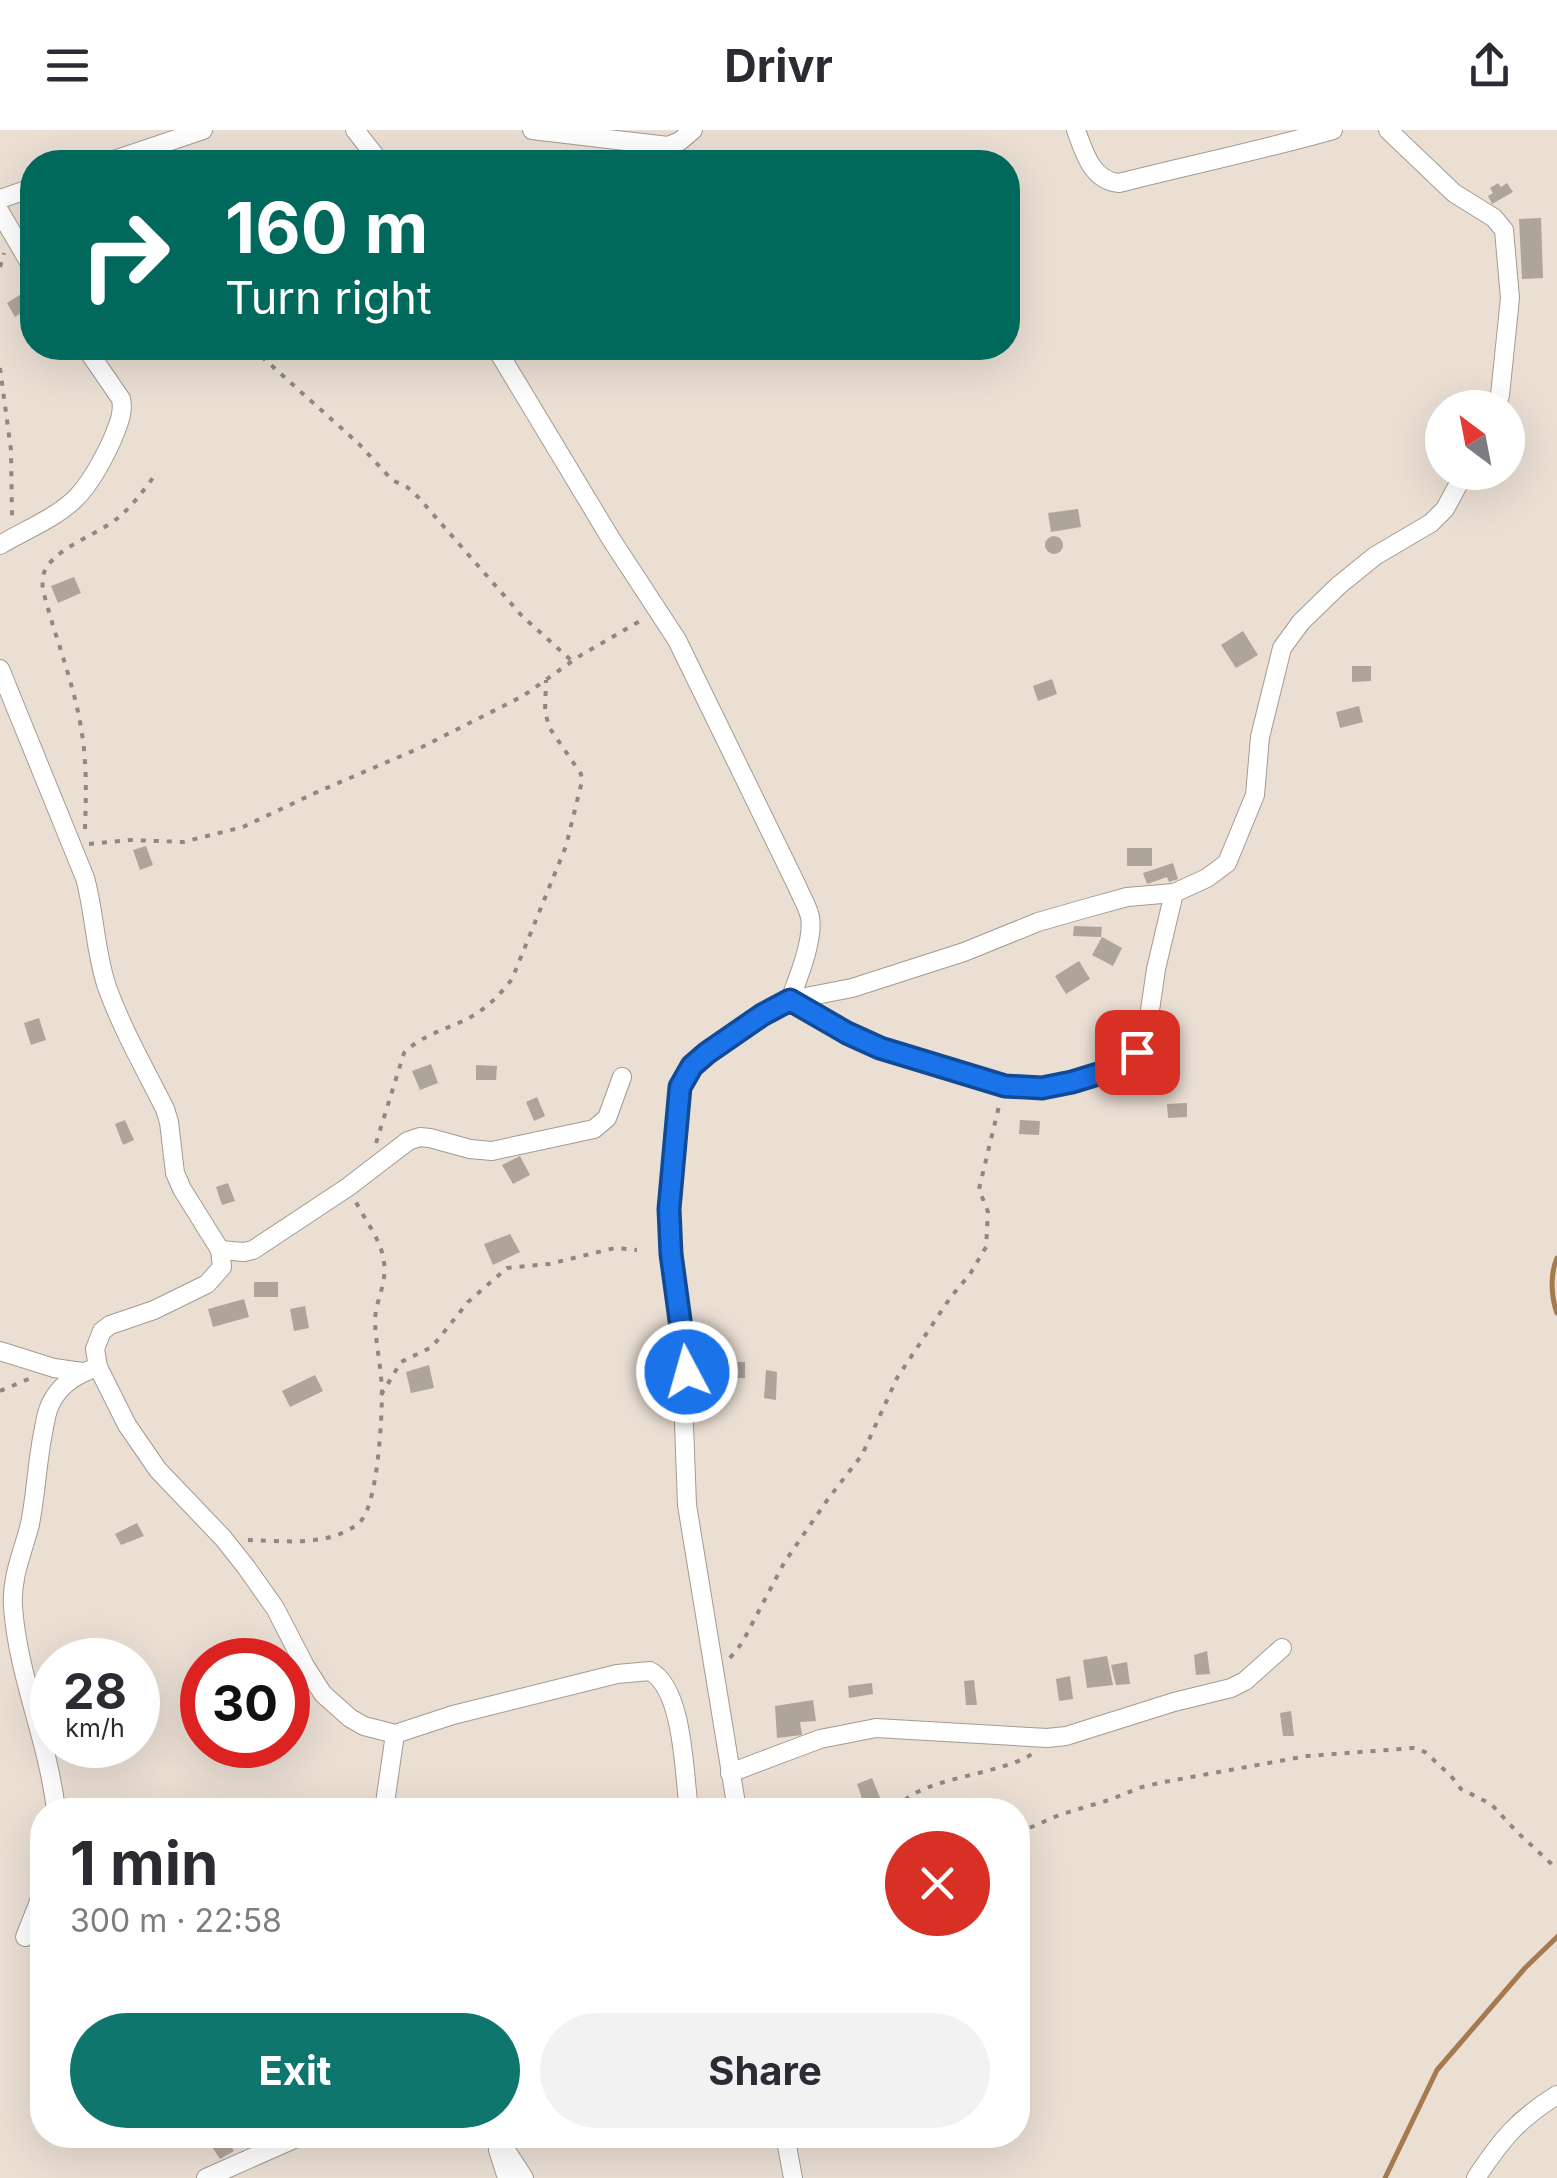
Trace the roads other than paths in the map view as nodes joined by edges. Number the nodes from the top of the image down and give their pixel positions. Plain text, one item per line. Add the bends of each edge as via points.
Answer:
1 (203, 130) edge
2 (355, 130) edge
3 (532, 130) edge
4 (694, 130) edge
5 (1076, 130) edge
6 (1333, 130) edge
7 (1388, 130) edge
8 (144, 150) edge
9 (371, 150) edge
10 (0, 212) edge
11 (20, 246) edge
12 (94, 360) edge
13 (503, 360) edge
14 (1501, 390) edge
15 (1456, 490) edge
16 (1, 544) edge
17 (0, 669) edge
18 (1174, 894) junction
19 (790, 1000) junction
20 (622, 1077) dead end
21 (220, 1250) junction
22 (0, 1351) edge
23 (90, 1369) junction
24 (1282, 1648) dead end
25 (396, 1734) junction
26 (730, 1773) junction
27 (53, 1798) edge
28 (386, 1798) edge
29 (688, 1798) edge
30 (735, 1798) edge
31 (30, 1923) edge
32 (24, 1937) dead end
33 (1557, 2095) edge
34 (274, 2148) edge
35 (499, 2148) edge
36 (504, 2148) edge
37 (788, 2148) edge
38 (795, 2148) edge
39 (206, 2178) edge
40 (507, 2178) edge
41 (524, 2178) edge
42 (794, 2178) edge
43 (1476, 2178) edge

1 - 8 street
2 - 9 street
3 - 4 street via 668,146
5 - 6 street via 1090,164 1119,183
7 - 14 street via 1504,230 1510,298
10 - 11 street
12 - 16 street via 123,407 106,453 73,500
13 - 19 street via 677,640 797,886 810,927
15 - 18 street via 1431,523 1375,556 1290,634 1260,737 1254,795 1227,864
17 - 21 street via 85,878 106,985 165,1109 175,1173
18 - 19 street via 1100,904 852,988
18 - 19 street via 1137,1052 1121,1067 1072,1082 1005,1086 880,1048
19 - 26 street via 692,1066 680,1087 669,1209 687,1372 687,1505
20 - 21 street via 607,1118 594,1129 492,1152 408,1140 254,1250
21 - 23 street via 222,1268 207,1284 102,1331
22 - 23 street via 54,1368
23 - 25 street via 158,1470 223,1538 275,1608 323,1694 364,1726
23 - 27 street via 51,1402 13,1591 24,1676
24 - 26 street via 1231,1688 1089,1730 1047,1738 876,1728 820,1739
25 - 28 street
25 - 29 street via 617,1674 650,1671 662,1680 681,1733
26 - 30 street
31 - 32 street
33 - 43 street via 1510,2131
34 - 39 street
35 - 40 street
36 - 41 street
37 - 42 street
38 - 42 street

